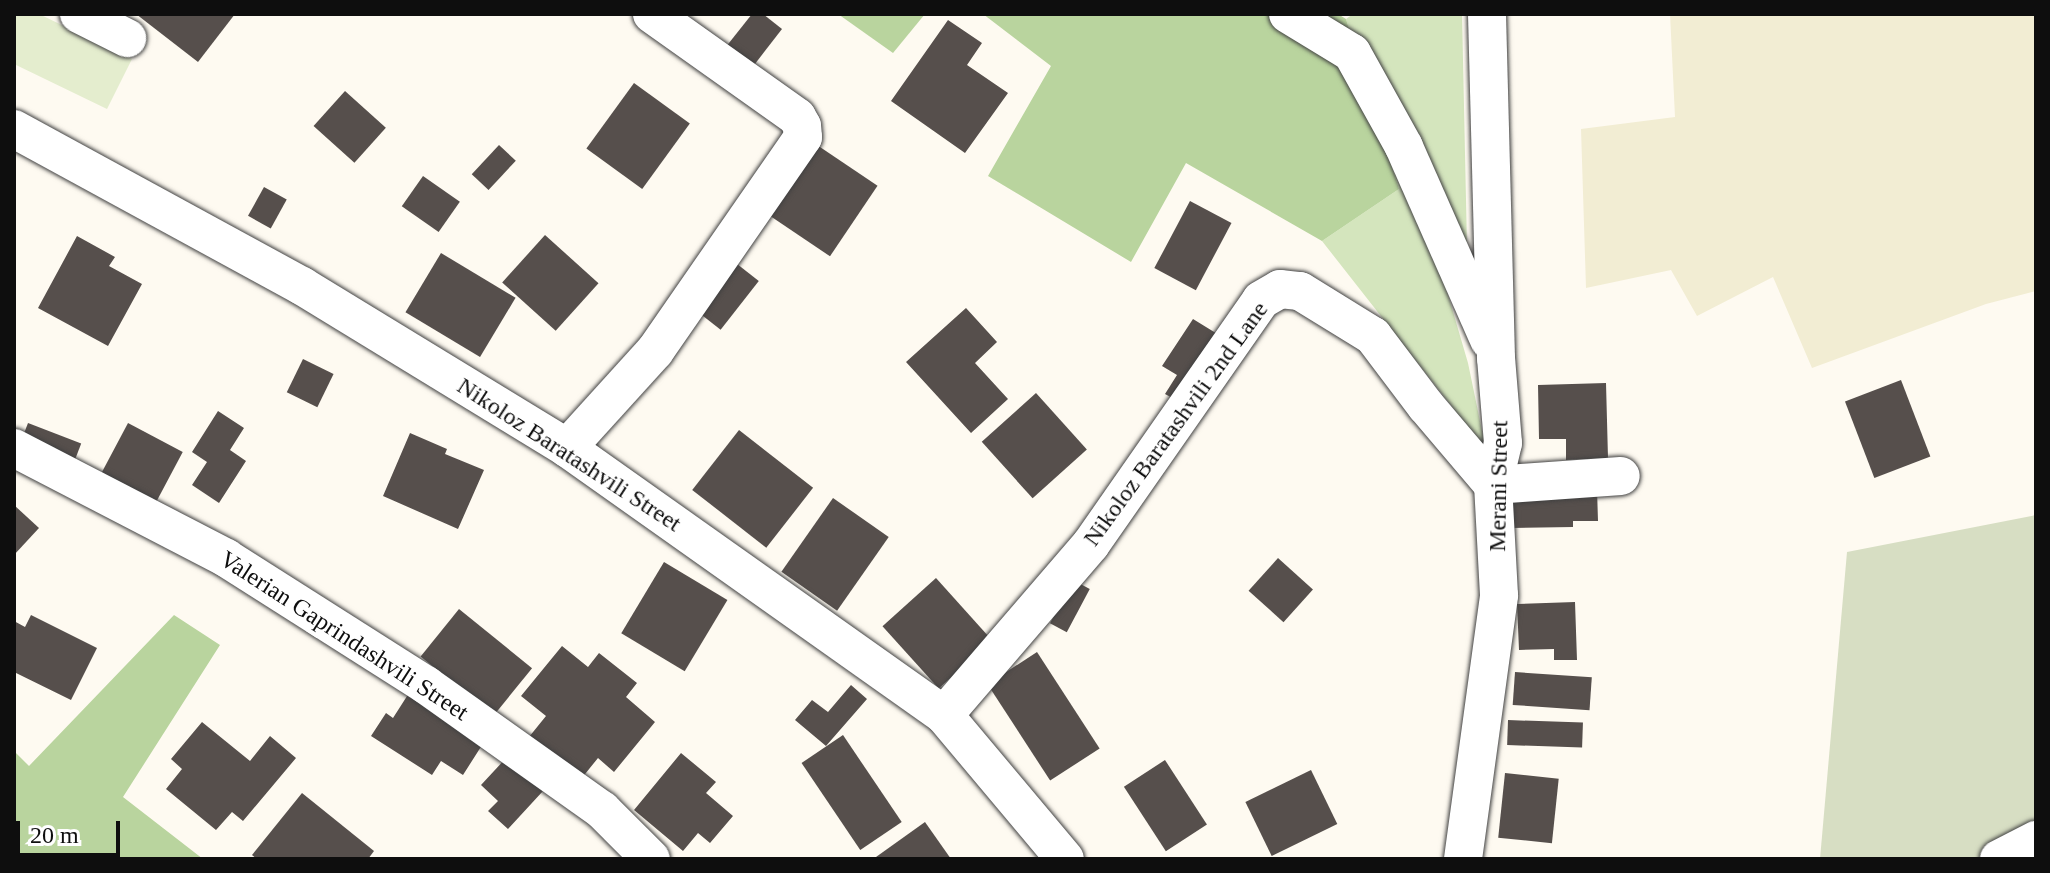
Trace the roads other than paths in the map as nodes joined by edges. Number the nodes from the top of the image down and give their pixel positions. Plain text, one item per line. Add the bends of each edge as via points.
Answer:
1 (79, 14) edge
2 (652, 14) edge
3 (1288, 14) edge
4 (1487, 14) edge
5 (127, 38) dead end
6 (14, 129) edge
7 (1496, 358) junction
8 (14, 448) edge
9 (567, 448) junction
10 (1621, 476) dead end
11 (1493, 485) junction
12 (944, 715) junction
13 (2036, 840) edge
14 (651, 859) edge
15 (1065, 859) edge
16 (1463, 859) edge
17 (1999, 859) edge

1 - 5 street
2 - 9 street via 797,117 803,137 655,351
3 - 7 street via 1352,53 1404,147
4 - 7 street, Merani Street
6 - 9 street, Nikoloz Baratashvili Street via 302,286
7 - 11 street, Merani Street via 1503,443
8 - 14 street, Valerian Gaprindashvili Street via 226,558 426,685 602,810
9 - 12 street, Nikoloz Baratashvili Street
10 - 11 street
11 - 12 street, Nikoloz Baratashvili 2nd Lane via 1373,336 1300,291 1280,289 1261,300 1091,544
11 - 16 street, Merani Street via 1499,595
12 - 15 street, Nikoloz Baratashvili Street
13 - 17 street

